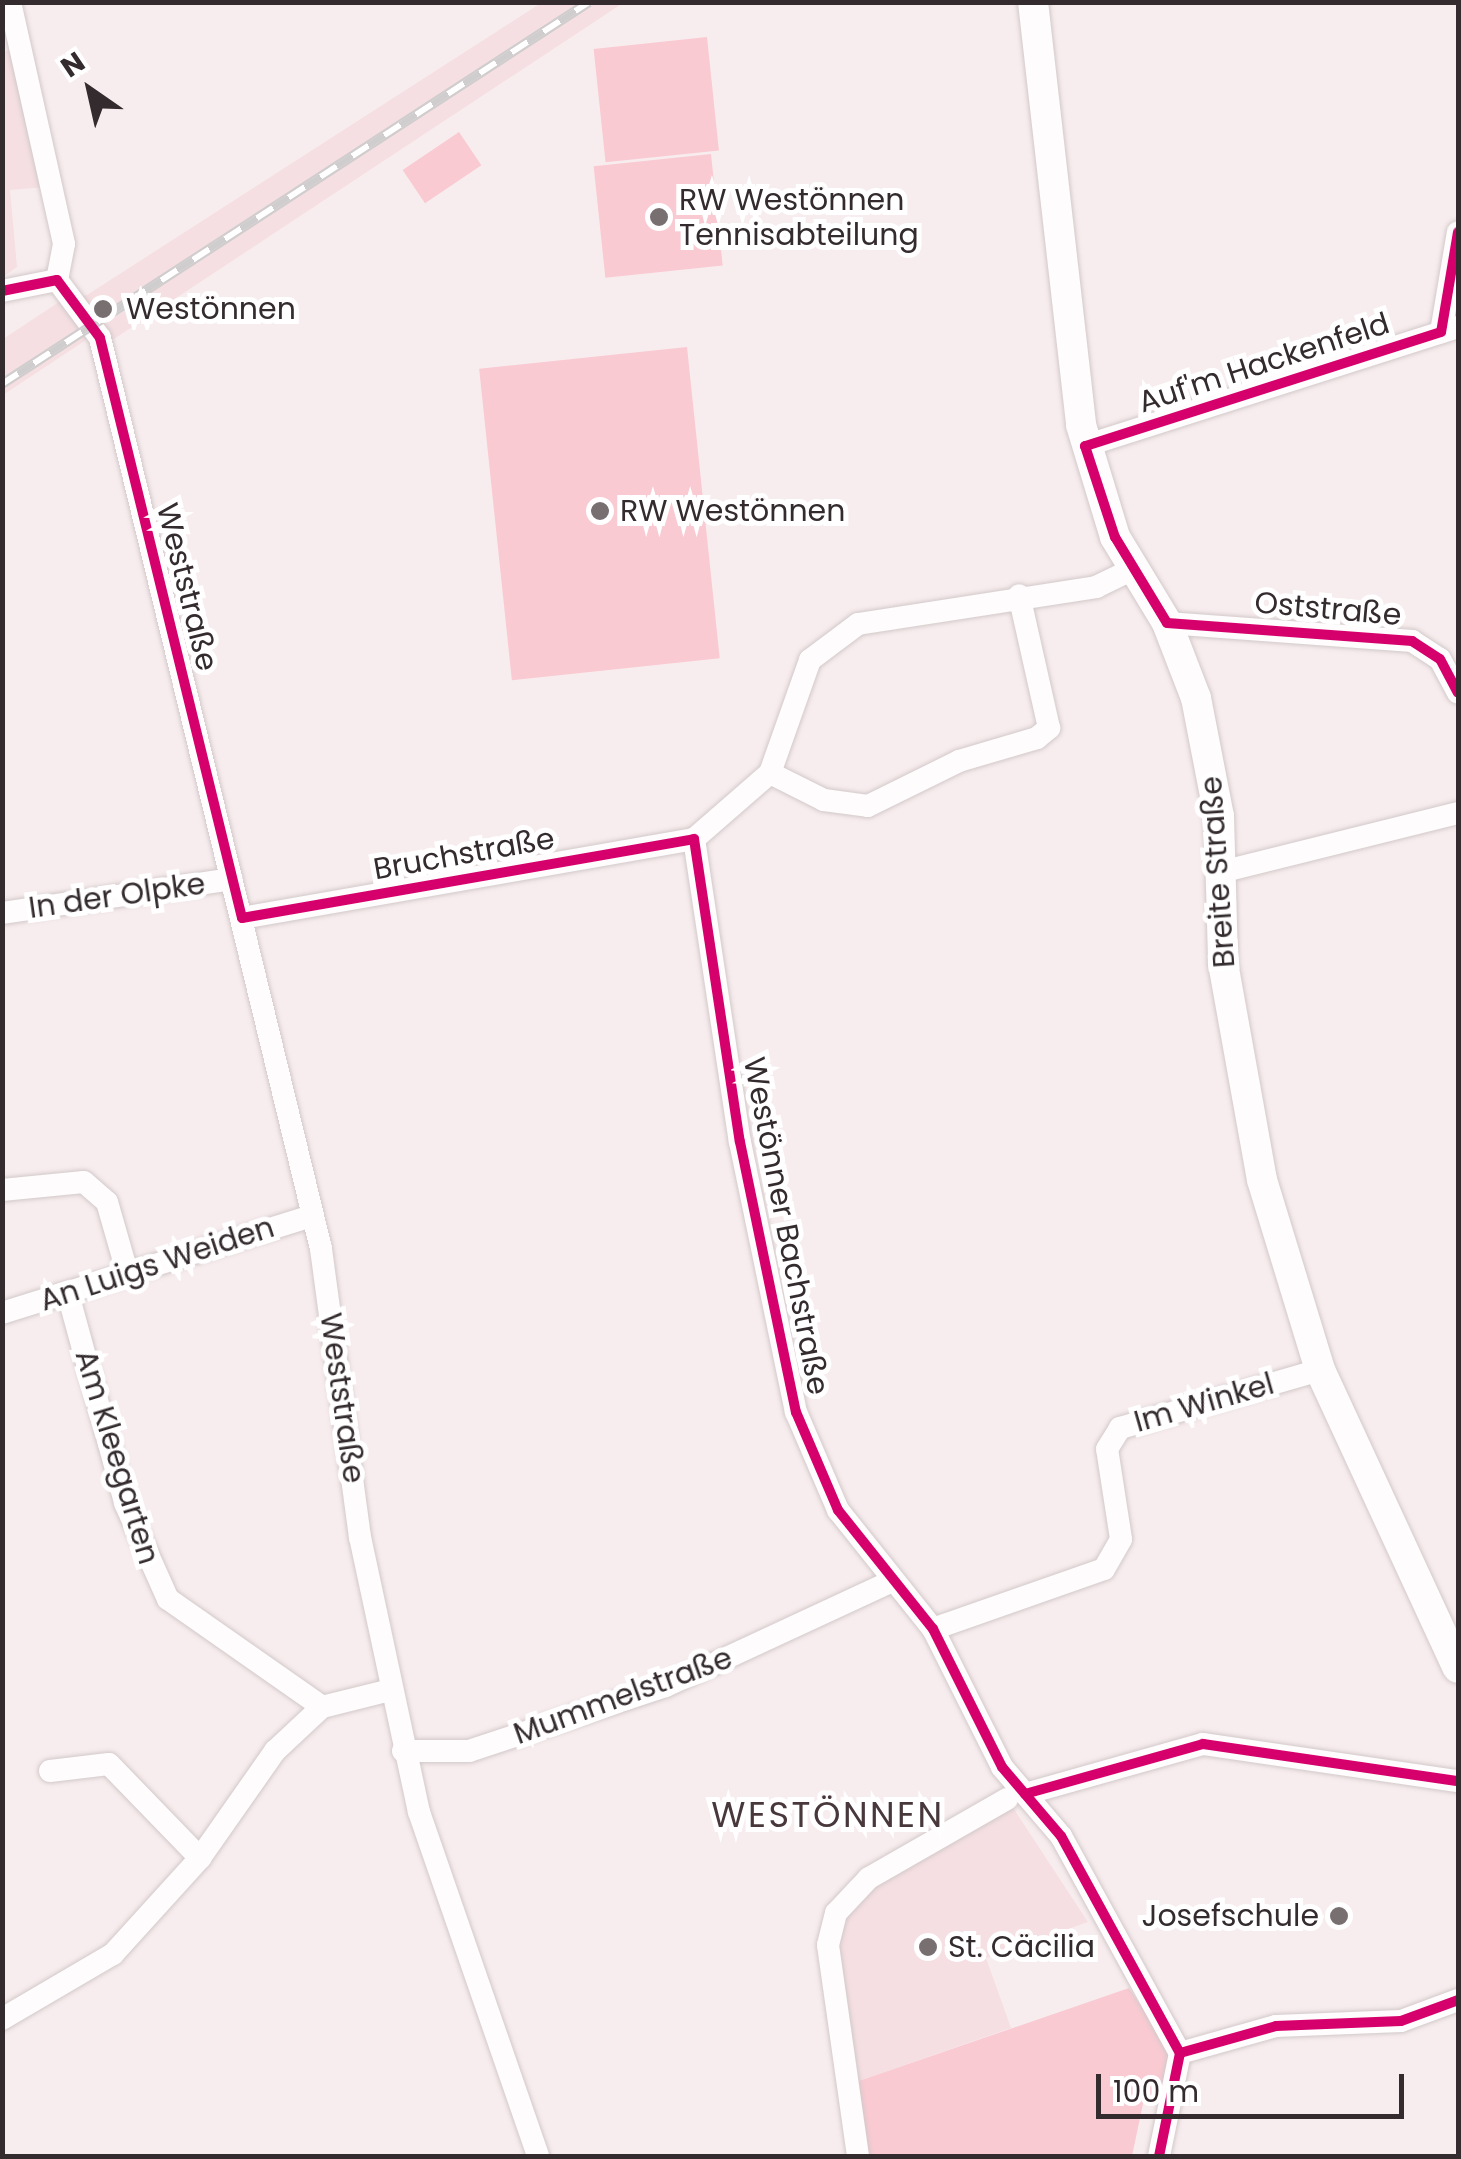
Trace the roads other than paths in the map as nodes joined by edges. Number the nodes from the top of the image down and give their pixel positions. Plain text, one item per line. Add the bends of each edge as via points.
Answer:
1 (10, 2) edge
2 (1033, 2) edge
3 (1458, 232) edge
4 (57, 280) junction
5 (2, 291) edge
6 (1450, 329) edge
7 (1085, 446) junction
8 (1132, 570) junction
9 (1019, 594) junction
10 (1168, 623) junction
11 (1458, 693) edge
12 (770, 773) junction
13 (1458, 813) edge
14 (694, 839) junction
15 (1221, 872) junction
16 (232, 879) junction
17 (2, 913) edge
18 (242, 918) junction
19 (2, 1190) edge
20 (312, 1216) junction
21 (128, 1274) junction
22 (68, 1294) junction
23 (2, 1313) edge
24 (1320, 1370) junction
25 (888, 1584) junction
26 (933, 1629) junction
27 (1458, 1668) edge
28 (390, 1690) junction
29 (322, 1707) junction
30 (403, 1751) junction
31 (50, 1771) dead end
32 (1458, 1781) edge
33 (1016, 1796) junction
34 (200, 1858) junction
35 (1458, 2000) edge
36 (2, 2019) edge
37 (1180, 2053) junction
38 (538, 2156) edge
39 (858, 2156) edge
40 (1159, 2156) edge

1 - 4 street via 64,244
2 - 7 street, Breite Straße
3 - 6 street
4 - 5 street
4 - 16 street, Weststraße via 100,338
6 - 7 street, Auf'm Hackenfeld
7 - 8 street, Breite Straße
8 - 9 street, Bruchstraße via 1096,587
8 - 10 street, Breite Straße
9 - 12 street, Bruchstraße via 888,616 830,641 796,685
9 - 12 street via 1048,728 1037,738 959,761 868,806 824,800
10 - 11 street, Oststraße via 1412,641 1440,658
10 - 15 street, Breite Straße via 1205,735
12 - 14 street, Bruchstraße via 731,816
13 - 15 street
14 - 18 street, Bruchstraße
14 - 25 street, Westönner Bachstraße via 779,1350 838,1510
15 - 24 street, Breite Straße via 1226,982 1262,1180
16 - 17 street, In der Olpke
16 - 18 street, Weststraße
18 - 20 street, Weststraße
19 - 21 street via 84,1182 107,1202
20 - 21 street, An Luigs Weiden
20 - 28 street, Weststraße
21 - 22 street, An Luigs Weiden
22 - 23 street, An Luigs Weiden
22 - 29 street, Am Kleegarten via 156,1582 184,1613
24 - 26 street, Im Winkel via 1120,1428 1107,1449 1120,1540 1104,1569
24 - 27 street, Breite Straße
25 - 26 street, Westönner Bachstraße
25 - 30 street, Mummelstraße via 666,1686 469,1751
26 - 33 street, Westönner Bachstraße
28 - 29 street
28 - 30 street, Weststraße
29 - 34 street via 275,1750
30 - 38 street, Weststraße
31 - 34 street via 109,1764
32 - 33 street via 1190,1744
33 - 37 street, Westönner Bachstraße via 1061,1836
33 - 39 street via 869,1878 836,1913 828,1945
34 - 36 street via 113,1954
35 - 37 street via 1401,2021 1276,2026
37 - 40 street

